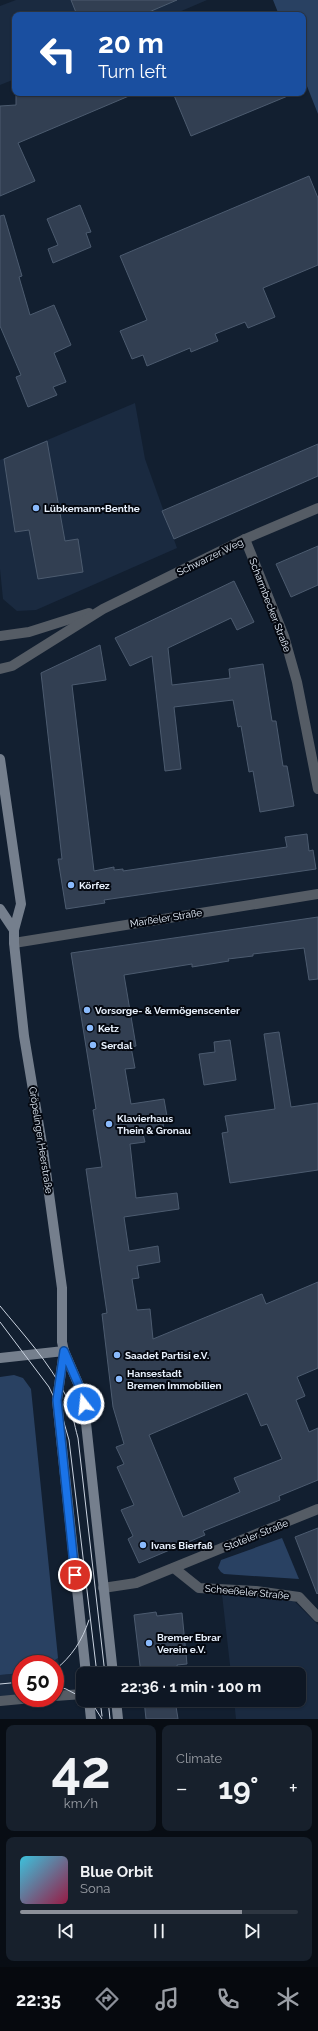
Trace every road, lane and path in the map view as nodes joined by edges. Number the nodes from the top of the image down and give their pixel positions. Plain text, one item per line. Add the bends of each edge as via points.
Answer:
1 (318, 508) edge
2 (245, 539) junction
3 (103, 609) junction
4 (0, 636) edge
5 (0, 669) edge
6 (0, 759) edge
7 (318, 789) edge
8 (318, 894) edge
9 (0, 909) edge
10 (14, 930) junction
11 (14, 943) junction
12 (64, 1351) junction
13 (0, 1358) edge
14 (318, 1509) edge
15 (174, 1568) junction
16 (103, 1588) junction
17 (318, 1616) edge
18 (85, 1667) edge
19 (112, 1667) edge
20 (76, 1694) edge
21 (64, 1695) edge
22 (12, 1700) edge
23 (0, 1701) edge
24 (90, 1707) edge
25 (117, 1707) edge
26 (91, 1719) edge
27 (118, 1719) edge

1 - 2 street, Schwarzer Weg
2 - 3 street, Schwarzer Weg
2 - 7 street, Scharmbecker Straße via 286,642 297,682
3 - 4 street, Schwarzer Weg via 29,632
3 - 5 street, Schwarzer Weg via 12,666
6 - 10 main road, Gröpelinger Heerstraße via 21,904
8 - 11 street, Marßeler Straße
9 - 10 main road
10 - 11 main road, Gröpelinger Heerstraße
11 - 12 main road, Gröpelinger Heerstraße via 24,1036 62,1288
12 - 13 main road
12 - 16 main road, Gröpelinger Heerstraße via 83,1395
12 - 18 main road, Gröpelinger Heerstraße via 57,1400
14 - 15 street, Stoteler Straße
15 - 16 street, Stoteler Straße via 136,1583
15 - 17 street, Scheeßeler Straße via 199,1588 256,1591 299,1597
16 - 19 main road, Gröpelinger Heerstraße
20 - 21 street
22 - 23 street
24 - 26 main road
25 - 27 main road

